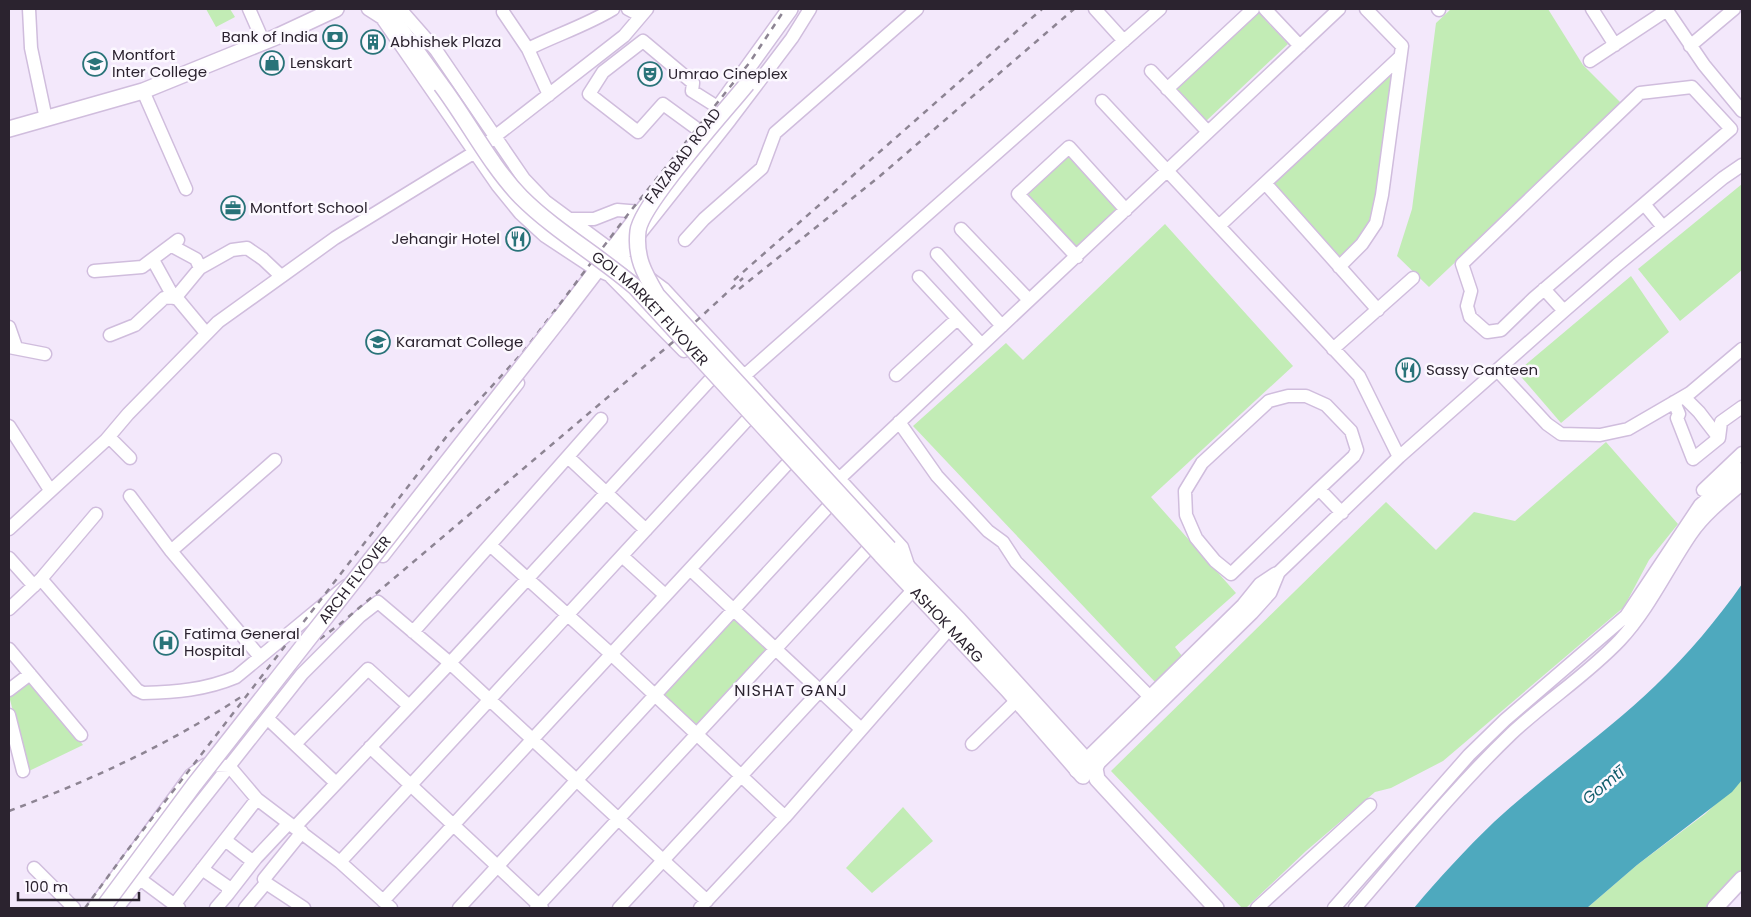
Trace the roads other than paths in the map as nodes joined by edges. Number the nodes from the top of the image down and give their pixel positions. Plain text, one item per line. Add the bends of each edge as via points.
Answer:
1 (29, 9) edge
2 (249, 9) edge
3 (312, 9) edge
4 (338, 9) edge
5 (368, 9) edge
6 (614, 9) edge
7 (628, 9) edge
8 (790, 9) edge
9 (800, 9) edge
10 (810, 9) edge
11 (917, 9) edge
12 (1095, 9) edge
13 (1160, 9) edge
14 (1253, 9) edge
15 (1265, 9) edge
16 (1339, 9) edge
17 (1366, 9) edge
18 (1592, 9) edge
19 (1734, 9) edge
20 (391, 10) edge
21 (1666, 10) edge
22 (503, 12) dead end
23 (644, 12) edge
24 (260, 34) junction
25 (624, 36) junction
26 (1124, 41) junction
27 (1615, 45) junction
28 (1300, 46) junction
29 (1690, 46) junction
30 (635, 47) junction
31 (528, 49) junction
32 (1399, 58) junction
33 (1590, 62) dead end
34 (1151, 71) dead end
35 (1167, 88) junction
36 (144, 91) junction
37 (549, 95) junction
38 (1102, 101) dead end
39 (719, 108) junction
40 (1742, 111) edge
41 (45, 115) junction
42 (9, 120) edge
43 (9, 129) edge
44 (700, 131) junction
45 (1208, 132) junction
46 (495, 137) junction
47 (475, 152) junction
48 (1742, 165) edge
49 (1168, 170) junction
50 (1265, 182) junction
51 (186, 189) dead end
52 (1644, 204) junction
53 (1126, 210) junction
54 (641, 212) junction
55 (568, 219) junction
56 (1218, 226) junction
57 (1663, 227) junction
58 (962, 229) dead end
59 (685, 240) dead end
60 (616, 254) junction
61 (937, 254) dead end
62 (1077, 257) junction
63 (153, 260) junction
64 (1339, 266) junction
65 (200, 268) junction
66 (94, 271) dead end
67 (602, 272) junction
68 (281, 276) junction
69 (918, 277) dead end
70 (1413, 278) dead end
71 (1544, 289) junction
72 (175, 297) junction
73 (1029, 300) junction
74 (574, 302) junction
75 (679, 306) junction
76 (1378, 310) junction
77 (1564, 311) junction
78 (957, 319) junction
79 (9, 326) edge
80 (1002, 326) junction
81 (660, 327) junction
82 (704, 331) junction
83 (206, 333) junction
84 (110, 335) dead end
85 (981, 344) junction
86 (12, 347) edge
87 (1333, 349) junction
88 (1742, 349) edge
89 (683, 350) junction
90 (45, 354) dead end
91 (729, 360) junction
92 (1497, 370) junction
93 (896, 375) dead end
94 (744, 376) junction
95 (710, 378) junction
96 (1679, 399) junction
97 (766, 400) junction
98 (1742, 407) edge
99 (601, 419) dead end
100 (747, 419) junction
101 (899, 422) junction
102 (9, 426) edge
103 (109, 437) junction
104 (1718, 438) junction
105 (1742, 453) edge
106 (568, 457) junction
107 (1399, 457) junction
108 (130, 458) dead end
109 (275, 460) dead end
110 (788, 464) junction
111 (1742, 469) edge
112 (839, 479) junction
113 (1742, 484) edge
114 (1319, 489) junction
115 (50, 490) junction
116 (1703, 490) dead end
117 (606, 492) junction
118 (130, 496) dead end
119 (828, 507) junction
120 (1342, 513) junction
121 (96, 514) dead end
122 (9, 530) edge
123 (646, 530) junction
124 (490, 545) junction
125 (171, 551) junction
126 (879, 551) junction
127 (622, 556) junction
128 (9, 558) edge
129 (690, 569) junction
130 (905, 572) junction
131 (1276, 575) junction
132 (528, 578) junction
133 (37, 582) junction
134 (914, 589) junction
135 (665, 595) junction
136 (9, 609) edge
137 (733, 610) junction
138 (568, 615) junction
139 (950, 628) junction
140 (413, 632) junction
141 (9, 649) edge
142 (776, 649) junction
143 (611, 654) junction
144 (260, 657) junction
145 (450, 663) junction
146 (30, 674) junction
147 (9, 690) edge
148 (820, 690) junction
149 (655, 695) junction
150 (1151, 698) junction
151 (490, 700) junction
152 (1017, 700) junction
153 (409, 706) junction
154 (9, 715) edge
155 (267, 718) junction
156 (861, 728) junction
157 (81, 735) dead end
158 (697, 735) junction
159 (532, 740) junction
160 (295, 744) junction
161 (972, 744) dead end
162 (370, 748) junction
163 (1081, 765) junction
164 (229, 766) junction
165 (23, 771) dead end
166 (741, 776) junction
167 (576, 780) junction
168 (336, 782) junction
169 (410, 787) junction
170 (257, 799) junction
171 (1370, 805) dead end
172 (785, 817) junction
173 (619, 820) junction
174 (452, 826) junction
175 (295, 827) junction
176 (225, 840) junction
177 (256, 858) junction
178 (663, 861) junction
179 (340, 862) junction
180 (497, 867) junction
181 (34, 868) dead end
182 (202, 869) junction
183 (140, 879) junction
184 (1742, 879) edge
185 (266, 884) junction
186 (228, 894) junction
187 (387, 904) edge
188 (703, 905) edge
189 (176, 906) edge
190 (539, 907) edge
191 (74, 908) edge
192 (104, 908) edge
193 (216, 908) edge
194 (246, 908) edge
195 (304, 908) edge
196 (458, 908) edge
197 (619, 908) edge
198 (1204, 908) edge
199 (1216, 908) edge
200 (1257, 908) edge
201 (1334, 908) edge
202 (1355, 908) edge
203 (1715, 908) edge

1 - 41 street via 31,48
2 - 24 street
3 - 24 main road
4 - 36 main road
5 - 47 street, ASHOK MARG via 382,18
6 - 31 street
7 - 23 street
8 - 39 main road, FAIZABAD ROAD
9 - 126 main road, GOL MARKET FLYOVER, bridge via 747,84 659,192 638,229 637,251 640,267 657,295
10 - 60 street, FAIZABAD ROAD via 730,120
11 - 59 street via 775,133 762,168 704,218
12 - 26 street
13 - 26 street
14 - 35 street
15 - 28 street
16 - 28 street
17 - 32 street via 1402,46
18 - 27 street
19 - 29 street
20 - 46 street, ASHOK MARG via 436,50
20 - 126 main road, GOL MARKET FLYOVER, bridge via 406,37 521,196 546,221 635,287
21 - 27 street
21 - 29 street
22 - 31 street
23 - 25 street
24 - 41 main road
25 - 30 street
25 - 37 street
26 - 94 street
27 - 33 street
28 - 45 street
29 - 40 street
30 - 39 street via 643,41 693,82 692,91
30 - 44 street via 603,72 589,94 638,132 663,104
31 - 37 street
32 - 50 street
32 - 64 street via 1376,223 1362,244
34 - 35 street
35 - 45 street
36 - 41 main road
36 - 51 street
37 - 46 street
38 - 49 street
39 - 44 main road, FAIZABAD ROAD
41 - 42 main road
41 - 43 main road
44 - 54 main road, FAIZABAD ROAD
45 - 49 street
46 - 47 street
46 - 55 street, ASHOK MARG via 524,178 545,201
47 - 67 street, ASHOK MARG via 520,213 545,236
47 - 68 street via 402,194
48 - 57 street
49 - 53 street
49 - 56 street
50 - 56 street
50 - 64 street
52 - 57 street
52 - 71 street
52 - 71 street via 1730,129 1692,87 1640,93 1462,264 1471,291 1467,306 1470,317 1486,332 1501,330
53 - 62 street
53 - 62 street via 1069,147 1018,194
54 - 55 street via 617,210 594,219
54 - 60 main road, FAIZABAD ROAD
55 - 60 street, ASHOK MARG
56 - 87 street
57 - 77 street
58 - 73 street
60 - 67 main road, FAIZABAD ROAD
60 - 75 street, ASHOK MARG via 664,289
61 - 80 street
62 - 73 street
63 - 65 street via 175,243 196,259
63 - 66 street via 142,267
63 - 72 street
64 - 76 street
65 - 68 street via 232,250 248,248
65 - 72 street
67 - 74 main road, FAIZABAD ROAD
67 - 81 street, ASHOK MARG
68 - 83 street
69 - 78 street
70 - 76 street
71 - 77 street
72 - 83 street
72 - 84 street via 164,298 136,326
73 - 80 street
74 - 144 street via 557,312 542,330 341,589
74 - 192 main road, ARCH FLYOVER, bridge via 194,784
75 - 81 street
75 - 82 street, ASHOK MARG
76 - 87 street
77 - 92 street
78 - 85 street
78 - 93 street
79 - 86 street
80 - 85 street
81 - 89 street, ASHOK MARG
82 - 89 street
82 - 91 street, ASHOK MARG
83 - 103 street
85 - 101 street
86 - 90 street
87 - 107 street via 1359,376
88 - 96 street
89 - 95 street, ASHOK MARG
91 - 94 street, ASHOK MARG
91 - 95 street
92 - 96 street via 1546,424 1562,434 1616,433
92 - 107 street
94 - 97 street, ASHOK MARG
95 - 100 street, ASHOK MARG
95 - 117 street
96 - 104 street via 1699,412
96 - 104 street via 1677,418 1693,459
97 - 100 street
97 - 112 street, ASHOK MARG
98 - 104 street via 1721,422
99 - 106 street
100 - 110 street, ASHOK MARG
100 - 123 street
101 - 112 street
101 - 150 street via 937,476 988,531 1003,542 1016,562
102 - 115 street
103 - 108 street
103 - 115 street
105 - 116 street
106 - 117 street
106 - 124 street
107 - 120 street
109 - 125 street
110 - 119 street, ASHOK MARG
110 - 129 street
111 - 201 street via 1700,505 1626,616 1469,755
112 - 130 street, ASHOK MARG via 902,547
113 - 202 street via 1708,513 1692,533 1633,626 1481,764 1431,817
114 - 114 street via 1354,456 1357,450 1351,431 1326,405 1306,396 1288,396 1270,401 1202,463 1185,491 1186,515 1196,538 1231,574
114 - 120 street
115 - 122 street
117 - 123 street
117 - 132 street
118 - 125 street
119 - 126 street, ASHOK MARG
119 - 137 street
120 - 131 street
121 - 133 street
123 - 127 street
124 - 132 street
124 - 140 street
125 - 144 street
126 - 130 main road, GOL MARKET FLYOVER
126 - 130 street, ASHOK MARG via 886,571
126 - 142 street
127 - 135 street
127 - 138 street
128 - 133 street
129 - 135 street
129 - 137 street
130 - 134 main road, ASHOK MARG
130 - 163 main road, ASHOK MARG via 959,620
131 - 150 main road via 1262,585
131 - 199 main road via 1269,592 1251,612 1098,762 1094,773
132 - 138 street
132 - 145 street
133 - 136 street
133 - 144 street via 143,693 191,691 219,684 236,677
134 - 139 main road, ASHOK MARG
134 - 148 street
135 - 143 street
137 - 142 street
137 - 149 street
138 - 143 street
138 - 151 street
139 - 152 main road, ASHOK MARG
139 - 156 street
140 - 145 street
140 - 155 street via 378,602 302,674
141 - 146 street
142 - 148 street
142 - 158 street
143 - 149 street
143 - 159 street
145 - 151 street
145 - 153 street
146 - 147 street
146 - 157 street
148 - 156 street
148 - 166 street
149 - 158 street
149 - 167 street
150 - 163 main road
151 - 159 street
151 - 169 street
152 - 161 street
152 - 163 main road, ASHOK MARG
153 - 160 street via 368,669
153 - 162 street
154 - 165 street
155 - 160 street
155 - 164 street
156 - 172 street
158 - 166 street
158 - 173 street
159 - 167 street
159 - 174 street
160 - 168 street
162 - 168 street
162 - 169 street
163 - 198 main road, ASHOK MARG
164 - 170 street
164 - 183 street
164 - 192 street via 205,765 191,775
166 - 172 street
166 - 178 street
167 - 173 street
167 - 180 street
168 - 175 street
169 - 174 street
169 - 179 street
170 - 175 street
170 - 176 street
171 - 200 street
172 - 188 street
173 - 178 street
173 - 190 street
174 - 180 street
174 - 187 street
175 - 177 street
175 - 179 street
175 - 185 street via 264,879
176 - 177 street via 251,860
176 - 182 street
177 - 186 street
178 - 188 street
178 - 197 street
179 - 187 street
180 - 190 street
180 - 196 street
181 - 191 street
182 - 186 street via 228,888
182 - 189 street
183 - 189 street
183 - 192 street
184 - 203 main road
185 - 194 street
185 - 195 street
186 - 193 street

